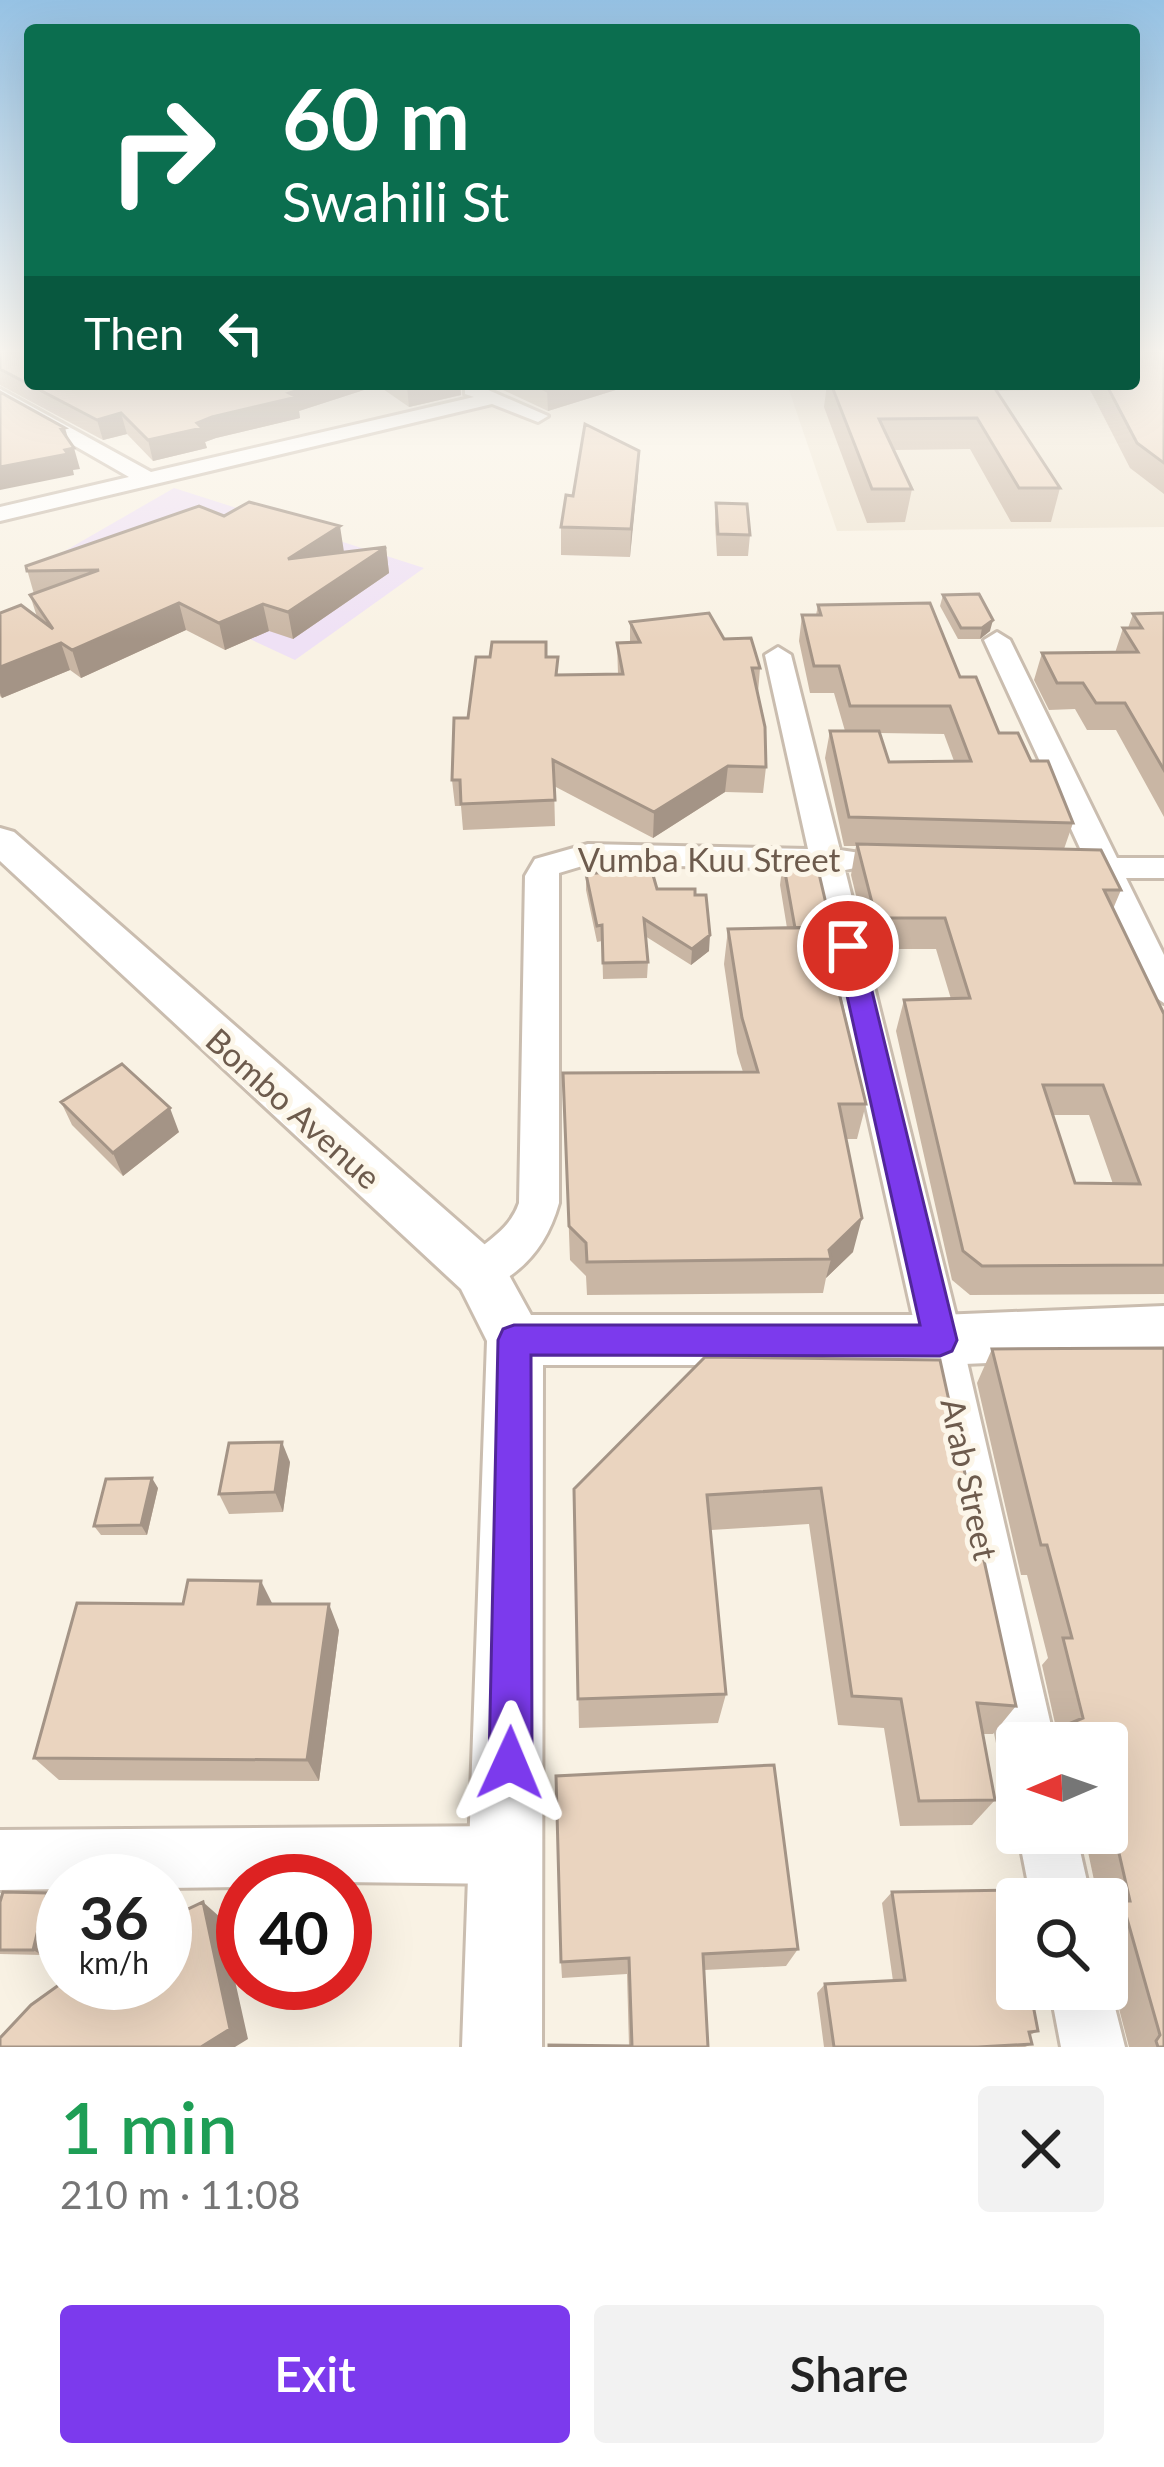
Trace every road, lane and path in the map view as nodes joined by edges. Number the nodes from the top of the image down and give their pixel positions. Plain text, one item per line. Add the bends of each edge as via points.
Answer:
1 (92, 448) edge
2 (286, 448) edge
3 (149, 480) junction
4 (0, 514) edge
5 (997, 640) dead end
6 (778, 655) dead end
7 (0, 840) edge
8 (828, 858) junction
9 (886, 863) edge
10 (1039, 868) edge
11 (1164, 868) edge
12 (1108, 869) junction
13 (1164, 991) edge
14 (480, 1273) junction
15 (1164, 1331) edge
16 (514, 1340) junction
17 (940, 1340) junction
18 (1023, 1722) edge
19 (508, 1855) junction
20 (0, 1860) edge
21 (1085, 2010) edge
22 (502, 2047) edge
23 (1093, 2047) edge

1 - 3 street
2 - 3 street
3 - 4 street
5 - 12 street
6 - 8 street, Arab Street
7 - 14 street, Bombo Avenue
8 - 9 street, Vumba Kuu Street
8 - 14 street, Vumba Kuu Street via 588,854 546,866 538,1204 513,1255
8 - 17 street, Arab Street
10 - 12 street
11 - 12 street
12 - 13 street
14 - 16 street, Bombo Avenue
15 - 17 street
16 - 17 street
16 - 19 street
17 - 18 street, Arab Street
19 - 20 street
19 - 22 street
21 - 23 street

